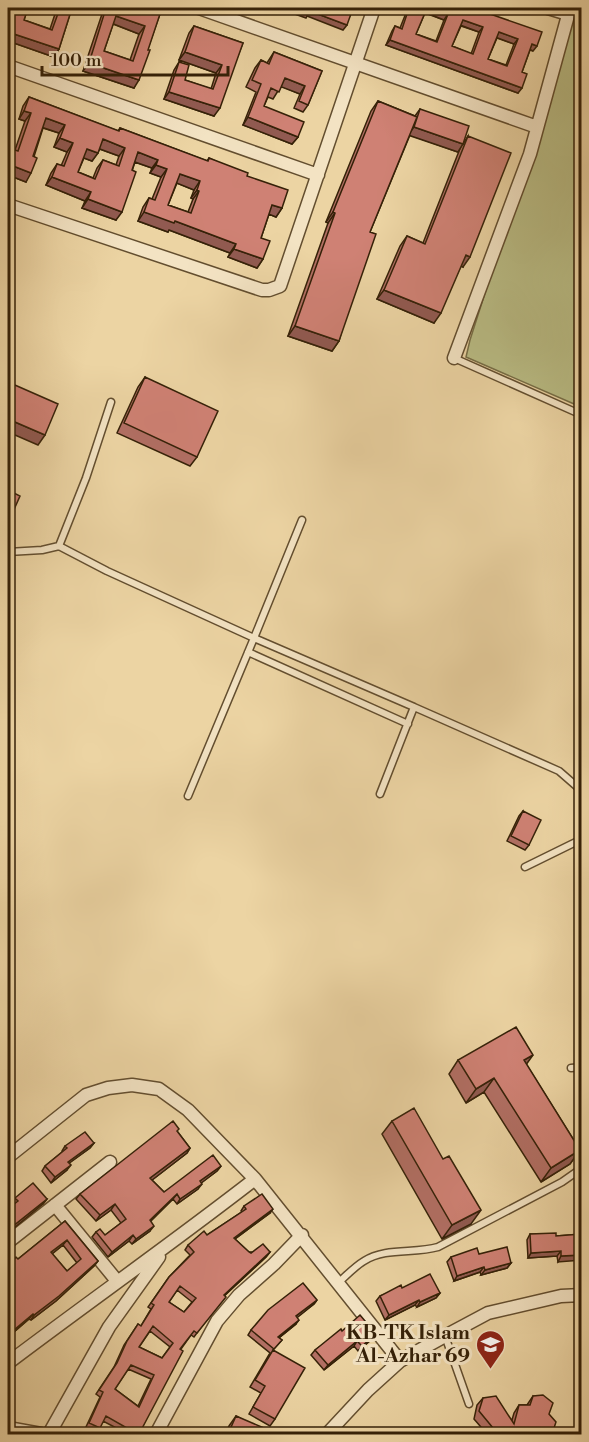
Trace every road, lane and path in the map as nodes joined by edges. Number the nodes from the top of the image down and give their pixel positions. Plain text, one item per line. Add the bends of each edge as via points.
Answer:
1 (199, 8) edge
2 (374, 8) edge
3 (548, 8) edge
4 (569, 11) edge
5 (355, 63) junction
6 (8, 66) edge
7 (537, 127) junction
8 (318, 175) junction
9 (8, 205) edge
10 (454, 358) joint
11 (111, 402) dead end
12 (582, 415) edge
13 (302, 520) dead end
14 (59, 546) junction
15 (8, 552) edge
16 (254, 638) junction
17 (248, 652) junction
18 (414, 707) junction
19 (408, 724) junction
20 (582, 791) edge
21 (380, 794) dead end
22 (188, 796) dead end
23 (582, 838) edge
24 (525, 867) dead end
25 (582, 1067) edge
26 (571, 1068) dead end
27 (8, 1156) edge
28 (110, 1162) dead end
29 (582, 1168) edge
30 (255, 1179) junction
31 (55, 1205) junction
32 (302, 1235) junction
33 (8, 1242) edge
34 (165, 1249) junction
35 (117, 1281) junction
36 (338, 1283) junction
37 (582, 1295) edge
38 (445, 1336) junction
39 (400, 1361) junction
40 (8, 1363) edge
41 (469, 1404) dead end
42 (8, 1428) edge
43 (41, 1434) edge
44 (50, 1434) edge
45 (156, 1434) edge
46 (327, 1434) edge

1 - 5 street
2 - 5 street
3 - 4 street
4 - 7 street
5 - 7 street
5 - 8 street
6 - 8 street
7 - 10 street
8 - 9 street via 283,280 280,286 269,290
10 - 12 lane
11 - 14 lane
13 - 16 lane
14 - 15 lane
14 - 16 lane
16 - 17 lane
16 - 18 lane
17 - 19 lane
17 - 22 lane
18 - 19 lane
18 - 20 lane via 559,771
19 - 21 lane
23 - 24 lane
25 - 26 lane
27 - 30 street via 86,1095 132,1084 159,1089 188,1110
28 - 31 street
29 - 36 lane via 438,1247 381,1254 364,1261
30 - 32 street
30 - 34 street
31 - 33 street
31 - 35 street
32 - 36 street
32 - 45 street via 217,1321
34 - 35 street
34 - 44 street via 109,1327
35 - 40 street
36 - 39 street
37 - 38 street via 488,1313
38 - 39 street
38 - 41 lane
39 - 46 street
42 - 43 street

